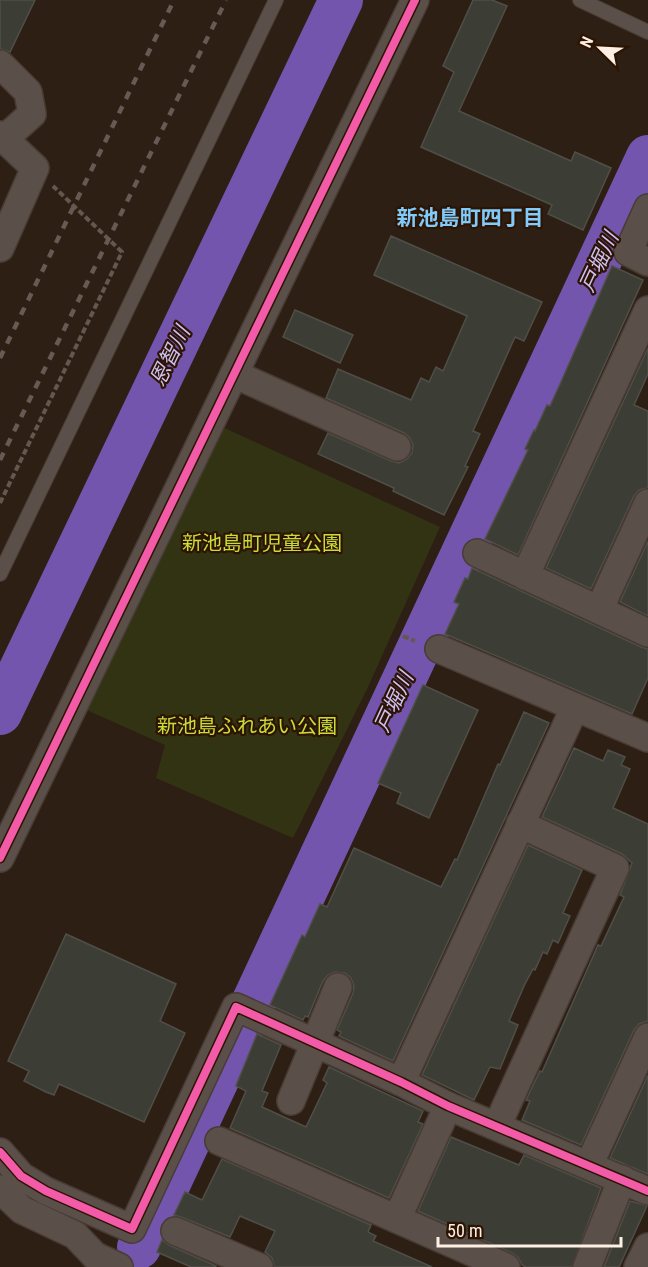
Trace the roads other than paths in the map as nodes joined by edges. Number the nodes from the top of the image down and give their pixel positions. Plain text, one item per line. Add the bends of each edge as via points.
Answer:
1 (276, 0) edge
2 (416, 0) edge
3 (580, 0) edge
4 (648, 32) edge
5 (0, 64) edge
6 (2, 137) edge
7 (648, 208) edge
8 (0, 248) edge
9 (648, 262) edge
10 (648, 310) edge
11 (234, 374) junction
12 (398, 447) dead end
13 (648, 503) edge
14 (477, 553) dead end
15 (0, 574) edge
16 (525, 576) junction
17 (599, 610) junction
18 (648, 633) edge
19 (439, 649) dead end
20 (574, 707) junction
21 (648, 738) edge
22 (520, 825) junction
23 (0, 858) edge
24 (338, 987) dead end
25 (648, 1037) edge
26 (316, 1042) junction
27 (401, 1082) junction
28 (291, 1101) dead end
29 (448, 1106) junction
30 (497, 1126) junction
31 (219, 1141) dead end
32 (0, 1152) edge
33 (589, 1165) junction
34 (622, 1179) junction
35 (0, 1189) edge
36 (648, 1191) edge
37 (397, 1220) junction
38 (175, 1231) dead end
39 (648, 1247) edge
40 (119, 1267) edge
41 (259, 1267) edge
42 (506, 1267) edge
43 (587, 1267) edge
44 (638, 1267) edge

1 - 15 lane
2 - 11 street
3 - 4 lane
5 - 6 street via 28,92 32,114
6 - 8 street via 34,168
7 - 9 street via 628,252
10 - 16 street
11 - 12 street
11 - 23 street
13 - 17 street
14 - 16 street
16 - 17 street
17 - 18 street
19 - 20 street
20 - 21 street
20 - 22 street
22 - 27 street
22 - 30 street via 615,868
24 - 26 street
25 - 33 street
26 - 27 street
26 - 28 street
26 - 32 street via 236,1007 132,1229 46,1191 21,1176
27 - 29 street
29 - 30 street
29 - 37 street
30 - 33 street
31 - 37 street
33 - 34 street
34 - 36 street
34 - 43 street
35 - 40 street via 22,1210 75,1235 95,1256
37 - 42 street
38 - 41 street
39 - 44 street

